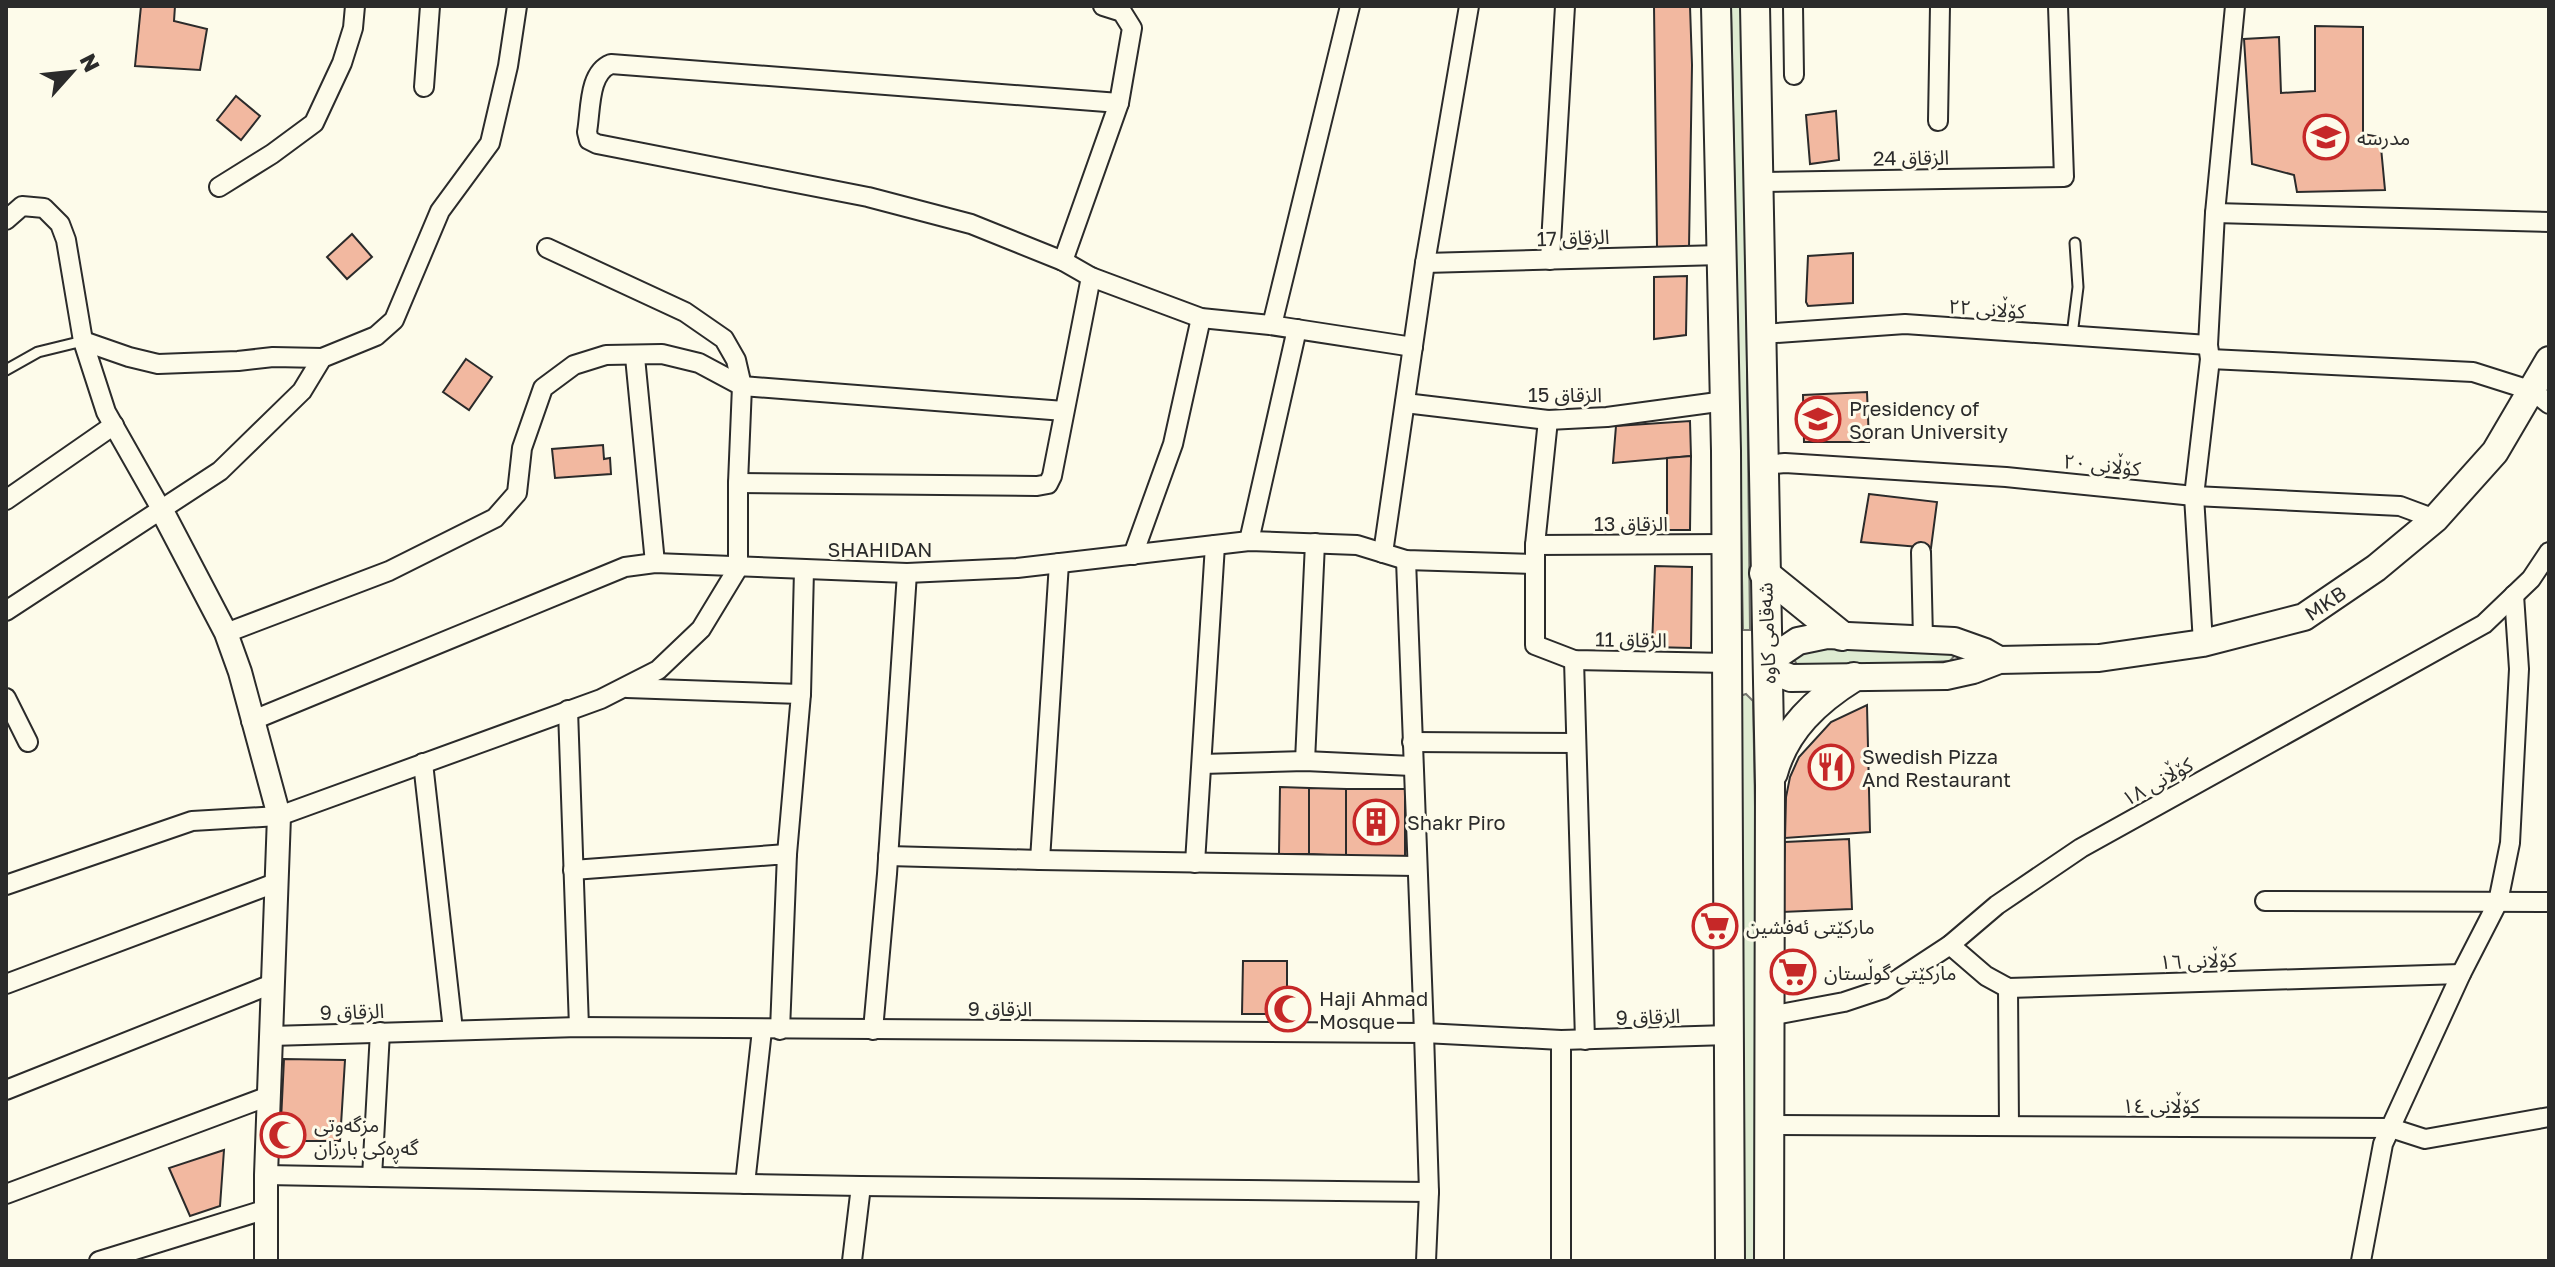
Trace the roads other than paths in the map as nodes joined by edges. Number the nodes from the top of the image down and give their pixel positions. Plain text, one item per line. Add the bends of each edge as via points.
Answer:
1 (355, 6) edge
2 (430, 6) edge
3 (517, 6) edge
4 (1103, 6) edge
5 (1350, 6) edge
6 (1469, 6) edge
7 (1565, 6) edge
8 (1716, 6) edge
9 (1755, 6) edge
10 (1793, 6) edge
11 (1940, 6) edge
12 (2058, 6) edge
13 (2235, 6) edge
14 (1794, 75) dead end
15 (424, 87) dead end
16 (1119, 103) junction
17 (1938, 121) dead end
18 (1759, 182) junction
19 (219, 187) dead end
20 (2215, 213) junction
21 (6, 220) edge
22 (2549, 222) edge
23 (2075, 243) dead end
24 (547, 248) dead end
25 (1721, 255) junction
26 (1550, 260) junction
27 (1063, 261) junction
28 (1425, 263) junction
29 (1091, 277) junction
30 (1201, 318) junction
31 (1272, 325) junction
32 (1297, 329) junction
33 (1762, 334) junction
34 (2072, 337) junction
35 (83, 341) junction
36 (1413, 347) junction
37 (2209, 352) junction
38 (635, 357) junction
39 (322, 358) junction
40 (2549, 360) edge
41 (6, 370) edge
42 (742, 386) junction
43 (2541, 398) edge
44 (1725, 401) junction
45 (1405, 403) junction
46 (1064, 411) junction
47 (1548, 420) junction
48 (114, 425) junction
49 (1763, 465) junction
50 (738, 483) junction
51 (2194, 496) junction
52 (6, 500) edge
53 (161, 509) junction
54 (2435, 519) junction
55 (1249, 541) junction
56 (1315, 543) junction
57 (1727, 544) junction
58 (1215, 545) junction
59 (1921, 552) dead end
60 (2549, 552) edge
61 (1383, 553) junction
62 (1535, 554) junction
63 (1133, 555) junction
64 (1406, 560) junction
65 (655, 563) junction
66 (1059, 563) junction
67 (738, 568) junction
68 (804, 570) junction
69 (907, 573) junction
70 (1764, 573) junction
71 (2514, 595) junction
72 (6, 611) edge
73 (226, 633) junction
74 (1842, 636) junction
75 (1923, 639) junction
76 (2203, 643) junction
77 (1574, 660) junction
78 (1999, 660) junction
79 (1767, 662) junction
80 (1728, 663) junction
81 (1854, 677) junction
82 (624, 688) junction
83 (801, 694) junction
84 (6, 698) edge
85 (568, 710) junction
86 (251, 721) junction
87 (28, 742) dead end
88 (1412, 742) junction
89 (1576, 743) junction
90 (1305, 761) junction
91 (423, 763) junction
92 (1202, 764) junction
93 (1412, 766) junction
94 (1770, 785) junction
95 (279, 816) junction
96 (787, 854) junction
97 (888, 856) junction
98 (1040, 860) junction
99 (1195, 863) junction
100 (1416, 866) junction
101 (573, 870) junction
102 (278, 882) junction
103 (6, 885) edge
104 (2265, 901) dead end
105 (2498, 902) junction
106 (2549, 902) edge
107 (1950, 945) junction
108 (2461, 974) junction
109 (6, 984) edge
110 (272, 984) junction
111 (2008, 988) junction
112 (1769, 1016) junction
113 (579, 1027) junction
114 (453, 1030) junction
115 (771, 1030) junction
116 (873, 1030) junction
117 (380, 1032) junction
118 (1424, 1033) junction
119 (1729, 1035) junction
120 (271, 1036) junction
121 (1561, 1040) junction
122 (1585, 1040) junction
123 (6, 1090) edge
124 (269, 1096) junction
125 (2549, 1117) edge
126 (1769, 1125) junction
127 (2009, 1126) junction
128 (2391, 1128) junction
129 (266, 1175) junction
130 (372, 1177) junction
131 (745, 1184) junction
132 (861, 1186) junction
133 (1429, 1192) junction
134 (6, 1194) edge
135 (267, 1209) junction
136 (99, 1261) edge
137 (266, 1261) edge
138 (852, 1261) edge
139 (1426, 1261) edge
140 (1561, 1261) edge
141 (1730, 1261) edge
142 (1769, 1261) edge
143 (2361, 1261) edge

1 - 19 street via 342,63 314,123
2 - 15 street
3 - 39 street via 490,143 440,211 394,320 376,336
4 - 16 street via 1122,12 1132,28
5 - 31 street
6 - 28 street
7 - 26 street
8 - 25 main road, شەقامی کاوە
9 - 18 main road, شەقامی کاوە
10 - 14 street
11 - 17 street
12 - 18 street, الزقاق 24 via 2064,177
13 - 20 street
16 - 27 street
16 - 27 street via 611,64 596,77 587,132 597,144 868,197 971,224
18 - 33 main road, شەقامی کاوە
20 - 22 street
20 - 37 street
21 - 35 street via 22,206 44,208 60,224
23 - 34 lane via 2078,287
24 - 42 street via 685,312 724,339
25 - 26 street, الزقاق 17
25 - 44 main road, شەقامی کاوە
26 - 28 street, الزقاق 17
27 - 29 street
28 - 36 street
29 - 30 street
29 - 46 street
30 - 31 street
30 - 63 street via 1173,444
31 - 32 street
32 - 36 street
32 - 55 street
33 - 34 street, کۆڵانی ٢٢ via 1905,324
33 - 49 main road, شەقامی کاوە
34 - 37 street, کۆڵانی ٢٢
35 - 39 street via 158,364
35 - 41 lane via 38,352
35 - 48 street
36 - 45 street
37 - 43 street, کۆڵانی ٢٢ via 2473,372
37 - 51 street
38 - 42 street via 662,354 699,363
38 - 65 street
38 - 73 street via 606,355 574,365 543,388 522,448 517,493 495,518 389,571
39 - 53 street via 302,391 220,471
40 - 43 main road, MKB
42 - 46 street
42 - 50 street
43 - 54 main road, MKB
44 - 47 street, الزقاق 15
44 - 57 main road, شەقامی کاوە
45 - 47 street, الزقاق 15
45 - 61 street
46 - 50 street via 1048,484
47 - 62 street
48 - 52 street
48 - 53 street
49 - 51 street, کۆڵانی ٢٠ via 2006,477
49 - 70 main road, شەقامی کاوە
50 - 67 street
51 - 54 street, کۆڵانی ٢٠ via 2400,506
51 - 76 street
53 - 72 street
53 - 73 street
54 - 76 main road, MKB via 2304,617
55 - 56 street, SHAHIDAN
55 - 58 street, SHAHIDAN
56 - 61 street, SHAHIDAN via 1357,545
56 - 90 street
57 - 62 street, الزقاق 13
57 - 80 main road, شەقامی کاوە
58 - 63 street, SHAHIDAN
58 - 92 street
59 - 75 street
60 - 71 street, کۆڵانی ١٨
61 - 64 street, SHAHIDAN
62 - 64 street, SHAHIDAN
62 - 77 street, الزقاق 11 via 1535,645
63 - 66 street, SHAHIDAN
64 - 88 street
65 - 67 street, SHAHIDAN
65 - 86 street, SHAHIDAN via 625,567
66 - 69 street, SHAHIDAN
66 - 98 street
67 - 68 street, SHAHIDAN
67 - 82 street via 701,629 658,670
68 - 69 street, SHAHIDAN
68 - 83 street
69 - 97 street
70 - 74 main road
70 - 79 main road, شەقامی کاوە
71 - 105 street via 2519,669 2510,843
71 - 107 street, کۆڵانی ١٨ via 2484,624 2081,848 1997,905
73 - 86 street
74 - 75 main road
74 - 79 main road via 1798,641
75 - 78 main road via 1962,643
76 - 78 main road, MKB via 2099,658
77 - 80 street, الزقاق 11
77 - 89 street
78 - 81 main road via 1946,676
79 - 80 main road
79 - 81 main road via 1785,677
79 - 94 main road, شەقامی کاوە
80 - 119 main road, شەقامی کاوە
81 - 94 main road via 1802,718 1783,746
82 - 83 street
82 - 85 street
83 - 96 street
84 - 87 street
85 - 91 street
85 - 101 street
86 - 95 street
88 - 89 street
88 - 93 street
89 - 122 street
90 - 92 street
90 - 93 street
91 - 95 street
91 - 114 street
92 - 99 street
93 - 100 street
94 - 112 main road, شەقامی کاوە
95 - 102 street
95 - 103 street via 192,821
96 - 101 street
96 - 115 street
97 - 98 street
97 - 116 street
98 - 99 street
99 - 100 street
100 - 118 street
101 - 113 street
102 - 109 street
102 - 110 street
104 - 105 street
105 - 106 street
105 - 108 street
107 - 111 street
107 - 112 street, کۆڵانی ١٨ via 1883,989
108 - 111 street, کۆڵانی ١٦
108 - 128 street
110 - 120 street
110 - 123 street
111 - 127 street
112 - 126 main road, شەقامی کاوە
113 - 114 street, الزقاق 9
113 - 115 street, الزقاق 9
114 - 117 street, الزقاق 9
115 - 116 street, الزقاق 9
115 - 131 street
116 - 118 street, الزقاق 9
117 - 120 street, الزقاق 9
117 - 130 street
118 - 121 street, الزقاق 9
118 - 133 street
119 - 122 street, الزقاق 9
119 - 141 main road, شەقامی کاوە
120 - 124 street
121 - 122 street, الزقاق 9
121 - 140 street
124 - 129 street
124 - 134 street
125 - 128 street, کۆڵانی ١٤ via 2425,1139
126 - 127 street, کۆڵانی ١٤
126 - 142 main road, شەقامی کاوە
127 - 128 street, کۆڵانی ١٤
128 - 143 street via 2383,1144
129 - 130 street
129 - 135 street
130 - 131 street
131 - 132 street
132 - 133 street
132 - 138 street
133 - 139 street
135 - 136 street
135 - 137 street

